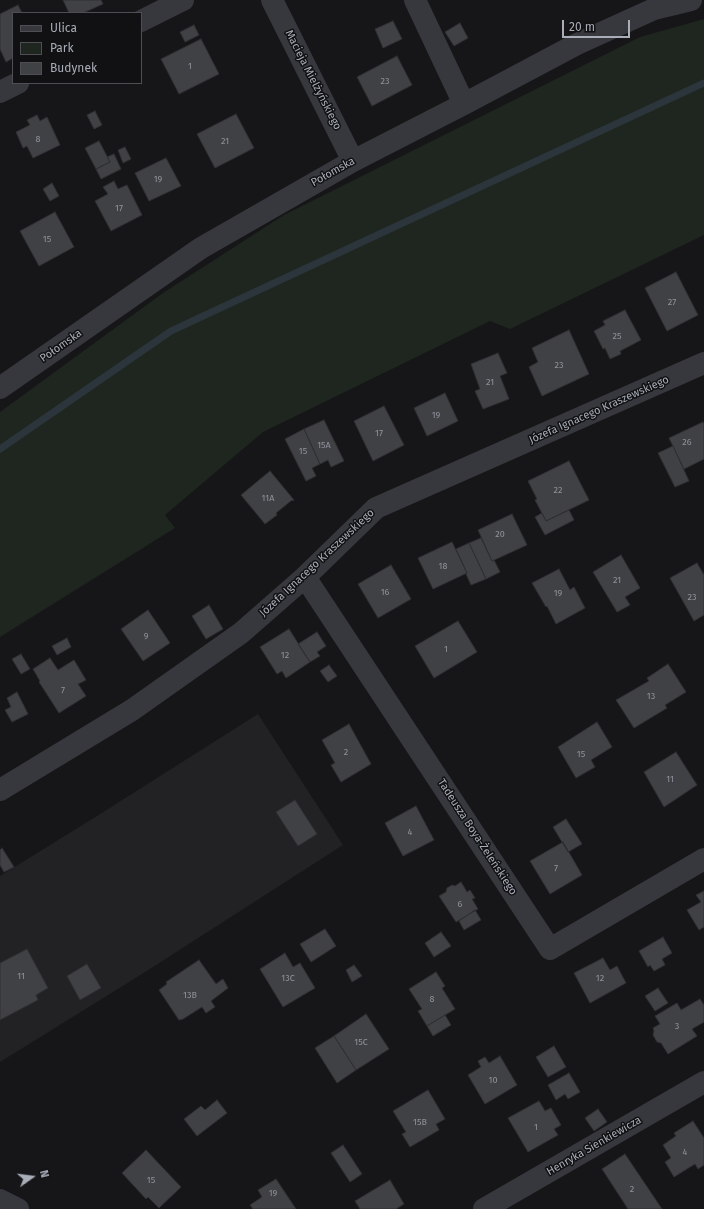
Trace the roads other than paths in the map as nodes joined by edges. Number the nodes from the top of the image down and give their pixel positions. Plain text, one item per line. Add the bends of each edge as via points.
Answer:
1 (183, 0) edge
2 (272, 0) edge
3 (415, 0) edge
4 (691, 0) edge
5 (142, 20) edge
6 (16, 84) edge
7 (0, 92) edge
8 (464, 104) junction
9 (353, 161) junction
10 (704, 363) edge
11 (0, 388) edge
12 (305, 576) junction
13 (0, 790) edge
14 (704, 859) edge
15 (704, 1082) edge
16 (0, 1200) edge
17 (18, 1209) edge
18 (484, 1209) edge

1 - 5 street
2 - 9 street, Macieja Mielżyńskiego
3 - 8 street
4 - 8 street, Połomska via 654,9 577,44
6 - 7 street
8 - 9 street, Połomska
9 - 11 street, Połomska via 201,248
10 - 12 street, Józefa Ignacego Kraszewskiego via 376,508
12 - 13 street, Józefa Ignacego Kraszewskiego via 241,633 132,710
12 - 14 street, Tadeusza Boya-Żeleńskiego via 550,949
15 - 18 street, Henryka Sienkiewicza
16 - 17 street

